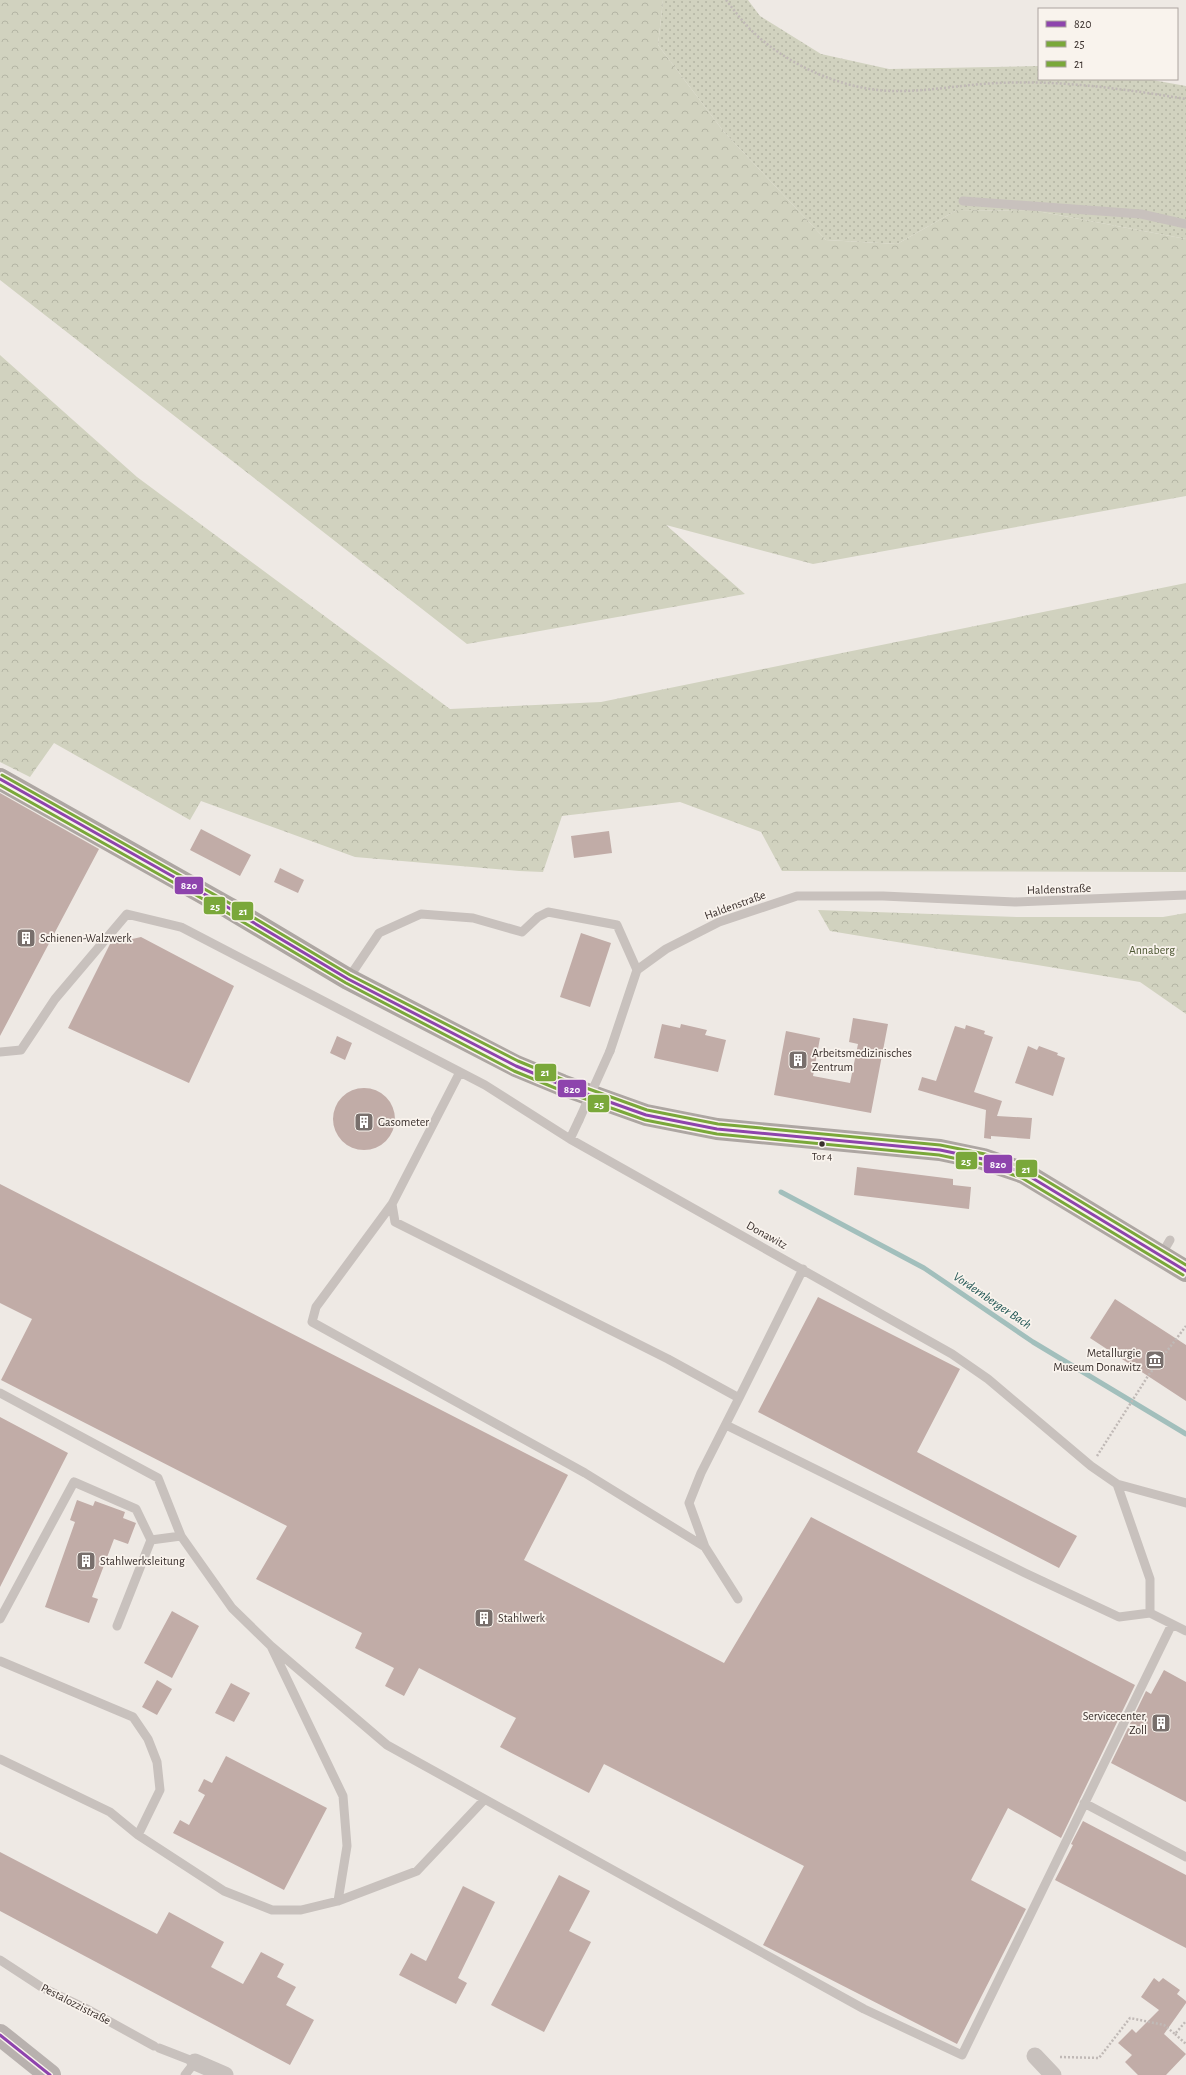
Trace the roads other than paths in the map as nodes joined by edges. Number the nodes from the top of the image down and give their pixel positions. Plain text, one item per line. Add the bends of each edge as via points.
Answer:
1 (964, 201) dead end
2 (1186, 224) edge
3 (0, 779) edge
4 (1186, 895) edge
5 (637, 970) junction
6 (348, 979) junction
7 (0, 1052) edge
8 (460, 1072) junction
9 (570, 1139) junction
10 (392, 1204) junction
11 (803, 1269) junction
12 (1186, 1271) edge
13 (0, 1393) edge
14 (739, 1398) junction
15 (726, 1425) junction
16 (1117, 1484) junction
17 (1186, 1503) edge
18 (181, 1536) junction
19 (151, 1540) junction
20 (705, 1547) junction
21 (738, 1599) dead end
22 (1150, 1613) junction
23 (0, 1619) edge
24 (1172, 1624) junction
25 (117, 1626) dead end
26 (1186, 1631) edge
27 (271, 1646) junction
28 (0, 1661) edge
29 (0, 1759) edge
30 (484, 1800) junction
31 (1084, 1803) junction
32 (138, 1835) junction
33 (1186, 1857) edge
34 (338, 1900) junction
35 (0, 1960) edge
36 (0, 2035) edge
37 (1036, 2056) road end
38 (190, 2069) edge
39 (50, 2075) edge
40 (225, 2075) edge
41 (1053, 2075) edge

1 - 2 lane via 1141,214
3 - 6 main road via 216,900
4 - 5 lane, Haldenstraße via 1015,902 883,896 797,896 720,922 666,949
5 - 6 lane via 617,925 548,912 538,917 522,932 473,918 422,914 379,933
5 - 9 lane, bridge via 610,1051
6 - 12 main road via 516,1066 646,1115 717,1129 940,1150 983,1159 1024,1173 1165,1248
7 - 8 lane, Donawitz via 21,1050 55,999 127,914 181,927
8 - 9 lane, Donawitz
8 - 10 lane
9 - 11 lane, Donawitz
10 - 14 lane via 395,1222 668,1359
10 - 20 lane via 316,1307 312,1322 585,1473
11 - 14 lane
11 - 16 lane, Donawitz via 952,1354 988,1379 1091,1466
13 - 18 lane via 158,1478
14 - 15 lane
15 - 20 lane via 701,1473 689,1503
15 - 22 lane via 1119,1617
16 - 17 lane, Donawitz
16 - 22 lane via 1150,1579
18 - 19 lane
18 - 27 lane via 232,1608
19 - 23 lane via 136,1509 74,1482
19 - 25 lane
20 - 21 lane
22 - 24 lane
24 - 26 lane
24 - 31 lane
27 - 30 lane via 387,1745
27 - 34 lane via 343,1796 347,1846
28 - 32 lane via 132,1717 148,1739 155,1756 160,1790
29 - 32 lane via 110,1812
30 - 31 lane via 864,2009 962,2055
30 - 34 lane via 417,1871
31 - 33 lane
32 - 34 lane via 224,1891 272,1910 301,1910
35 - 38 lane, Pestalozzistraße via 43,1988 157,2047
36 - 39 main road
37 - 41 street
38 - 40 street, Pestalozzistraße

